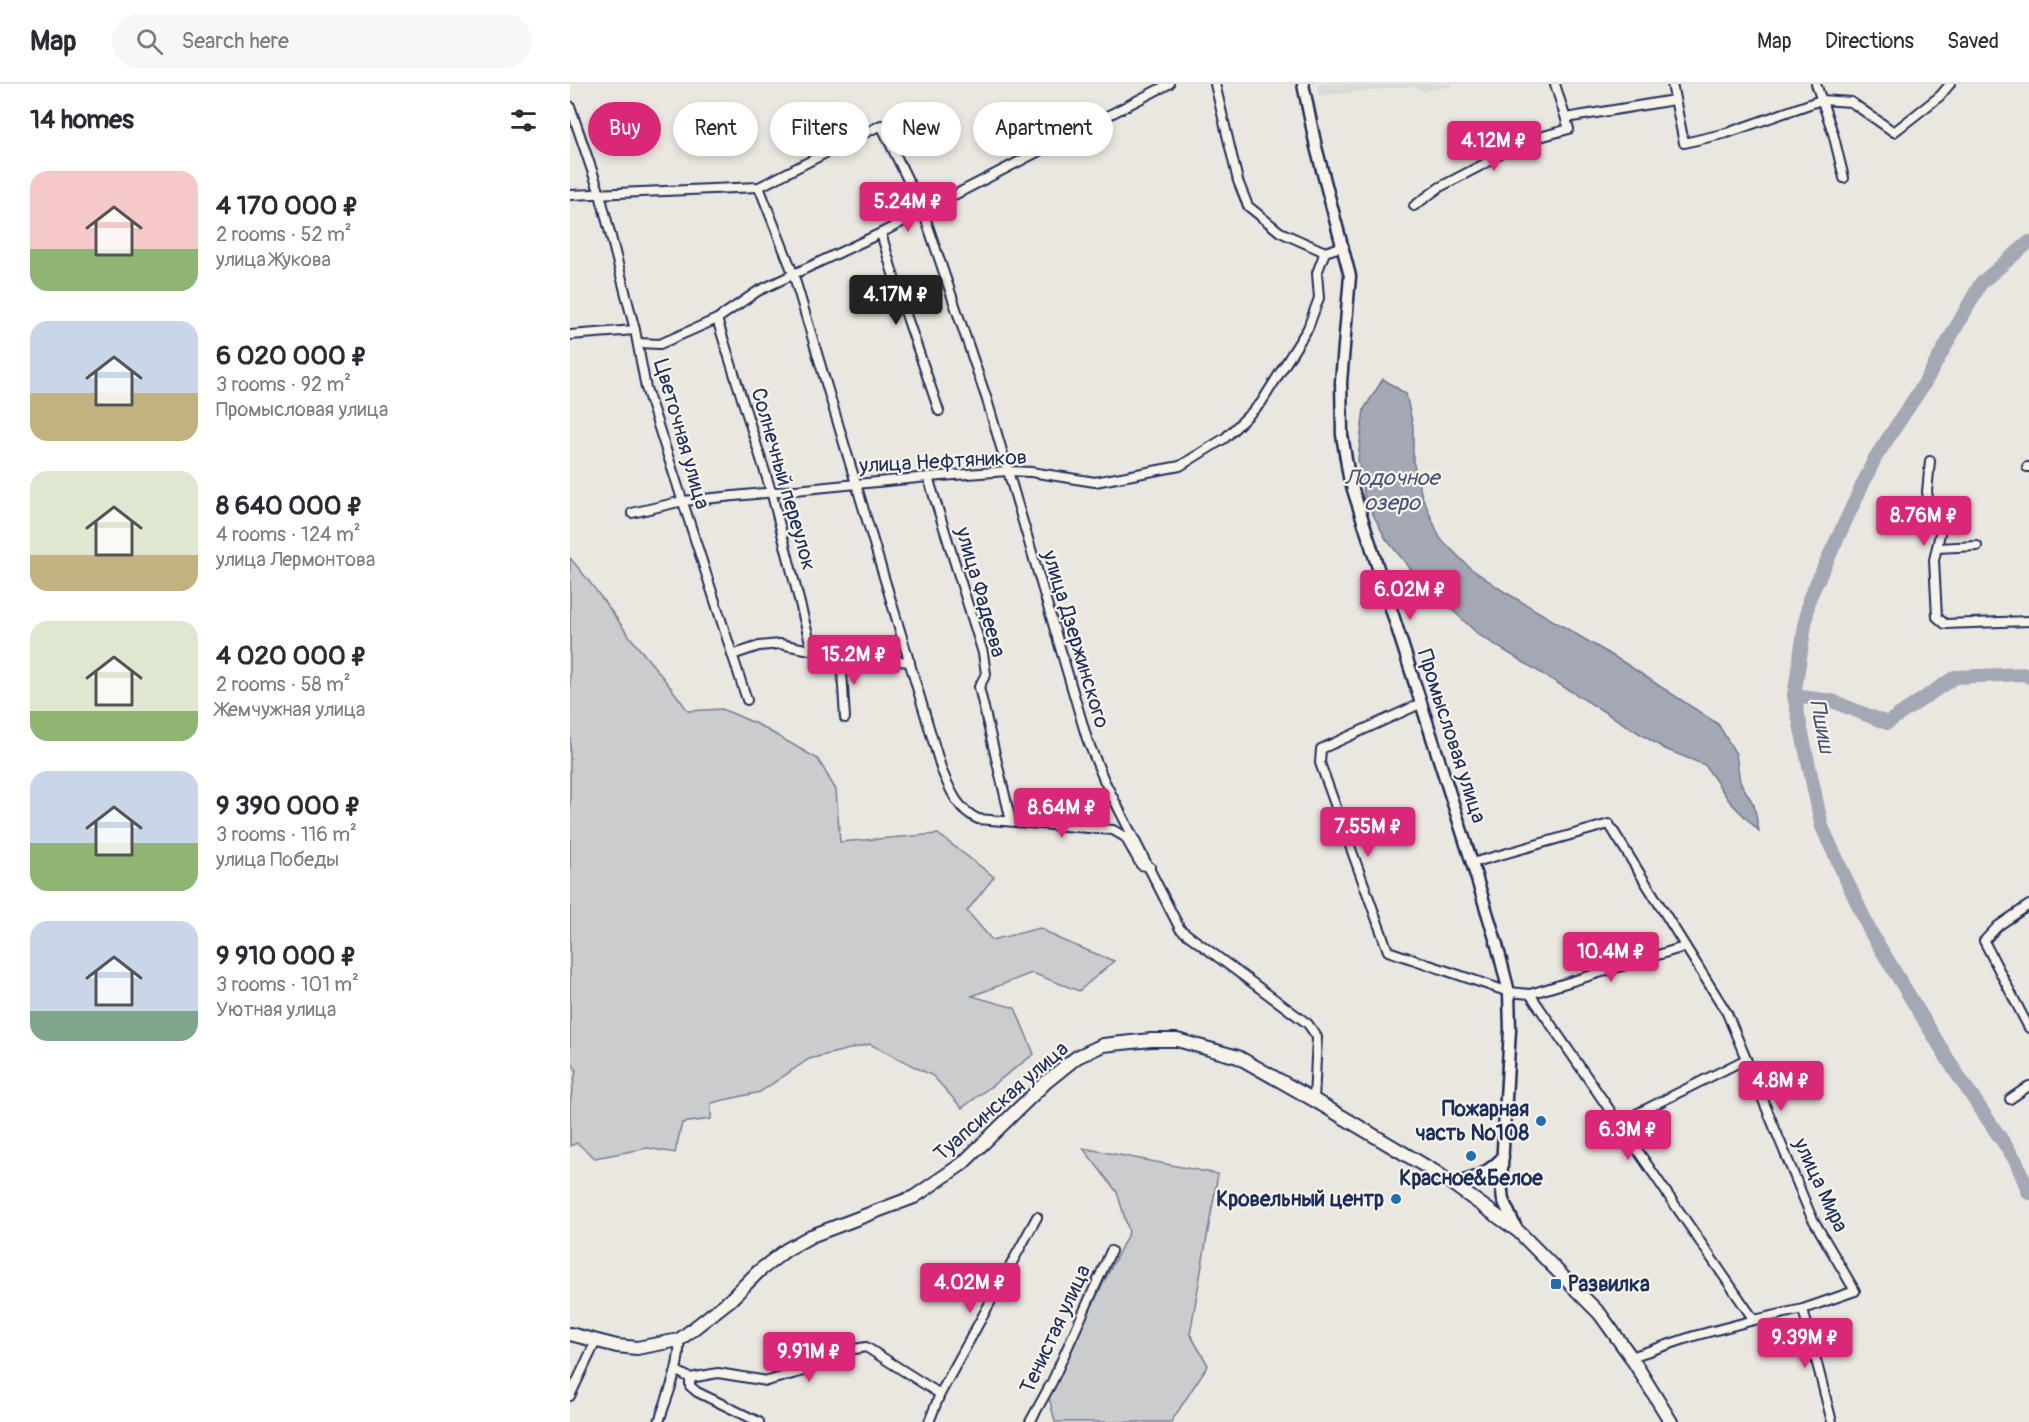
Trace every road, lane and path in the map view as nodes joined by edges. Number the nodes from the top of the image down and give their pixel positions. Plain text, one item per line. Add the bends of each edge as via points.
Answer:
1 (1169, 84) edge
2 (1215, 84) edge
3 (1303, 84) edge
4 (1555, 84) edge
5 (1672, 84) edge
6 (1816, 84) edge
7 (1950, 84) edge
8 (1674, 100) junction
9 (1821, 100) junction
10 (570, 106) edge
11 (1566, 118) junction
12 (1844, 178) dead end
13 (759, 187) junction
14 (600, 194) junction
15 (570, 195) edge
16 (1414, 206) dead end
17 (923, 211) junction
18 (881, 233) junction
19 (1344, 246) junction
20 (1325, 252) junction
21 (793, 273) junction
22 (717, 319) junction
23 (635, 330) junction
24 (570, 335) edge
25 (638, 343) junction
26 (939, 411) dead end
27 (1930, 461) dead end
28 (1007, 471) junction
29 (928, 477) junction
30 (857, 483) junction
31 (771, 491) junction
32 (683, 501) junction
33 (633, 513) dead end
34 (1977, 546) dead end
35 (1937, 548) junction
36 (2029, 621) edge
37 (812, 650) junction
38 (732, 655) junction
39 (841, 656) junction
40 (910, 662) junction
41 (747, 700) dead end
42 (1422, 703) junction
43 (845, 718) dead end
44 (1011, 821) junction
45 (1472, 863) junction
46 (1150, 867) junction
47 (2029, 905) edge
48 (1684, 947) junction
49 (1509, 992) junction
50 (1530, 994) junction
51 (2029, 1028) edge
52 (1746, 1059) junction
53 (2029, 1086) edge
54 (2010, 1099) dead end
55 (1314, 1101) junction
56 (1618, 1123) junction
57 (1503, 1157) junction
58 (1452, 1183) junction
59 (1036, 1217) dead end
60 (1518, 1232) junction
61 (1111, 1251) dead end
62 (1803, 1309) junction
63 (1754, 1320) junction
64 (570, 1334) edge
65 (679, 1340) junction
66 (596, 1341) junction
67 (1631, 1357) junction
68 (676, 1371) junction
69 (690, 1377) junction
70 (940, 1394) junction
71 (570, 1396) edge
72 (658, 1422) edge
73 (759, 1422) edge
74 (929, 1422) edge
75 (1030, 1422) edge
76 (1671, 1422) edge
77 (1832, 1422) edge

1 - 17 street
2 - 20 street via 1238,181 1248,206 1280,232
3 - 19 main road, Промысловая улица
4 - 11 street
5 - 8 street
6 - 9 street
7 - 9 street via 1894,132 1851,102
8 - 9 street via 1684,143 1727,133
8 - 11 street
9 - 12 street
10 - 14 street, Цветочная улица
11 - 16 street via 1569,129 1514,144
13 - 14 street
13 - 17 street, улица Дзержинского via 881,125
13 - 21 street
14 - 15 street
14 - 23 street, Цветочная улица
17 - 18 street
17 - 28 street, улица Дзержинского
18 - 21 street
18 - 26 street
19 - 20 street
19 - 42 main road, Промысловая улица via 1350,276 1341,392 1342,435 1349,477
20 - 28 street, улица Нефтяников via 1317,273 1318,298 1308,327 1261,403 1224,438 1180,466 1095,482
21 - 22 street
21 - 30 street
22 - 25 street via 660,344
22 - 31 street, Солнечный переулок
23 - 24 street
23 - 25 street, Цветочная улица
25 - 32 street, Цветочная улица via 646,388
27 - 35 street via 1927,492 1931,514 1942,525
28 - 29 street, улица Нефтяников
28 - 46 street, улица Дзержинского via 1087,739
29 - 30 street, улица Нефтяников
29 - 44 street, улица Фадеева via 984,653 986,674 979,687
30 - 31 street, улица Нефтяников
30 - 40 street
31 - 32 street, улица Нефтяников
31 - 37 street, Солнечный переулок
32 - 33 street, улица Нефтяников
32 - 38 street, Цветочная улица
34 - 35 street
35 - 36 street via 1937,616 1946,624
37 - 38 street via 780,644
37 - 39 street
38 - 41 street, Цветочная улица
39 - 40 street
39 - 43 street
40 - 44 street via 954,799 966,813 978,819
42 - 45 main road, Промысловая улица
42 - 49 street via 1321,749 1320,764 1388,951
44 - 46 street via 1113,830 1125,837 1141,865
45 - 48 street, улица Мира via 1609,824
45 - 49 main road, Промысловая улица
46 - 55 street, улица Дзержинского via 1180,929 1308,1024 1317,1038
47 - 51 street via 1984,941
48 - 50 street
48 - 52 street, улица Мира via 1727,1013
49 - 50 street
49 - 57 main road, Промысловая улица
50 - 56 street
52 - 56 street
52 - 62 street, улица Мира via 1811,1216 1855,1291
53 - 54 street
55 - 58 main road, Туапсинская улица
55 - 65 main road, Туапсинская улица via 1238,1057 1177,1040 1103,1045 1077,1057 952,1170 914,1197 811,1236 786,1250 759,1270 722,1308
56 - 63 street
57 - 58 main road via 1481,1176
57 - 60 main road, Промысловая улица via 1503,1200
58 - 60 main road, Туапсинская улица
59 - 70 street
60 - 67 main road, Туапсинская улица via 1600,1314
61 - 75 street, Тенистая улица
62 - 63 street
62 - 77 street
63 - 67 street
64 - 66 main road, Туапсинская улица
65 - 66 main road, Туапсинская улица via 637,1348
65 - 68 street
66 - 71 street
67 - 76 main road, Туапсинская улица
68 - 69 street
68 - 72 street
69 - 70 street via 718,1373 767,1381 804,1371 844,1351 866,1347
69 - 73 street via 690,1386 697,1392
70 - 74 street

